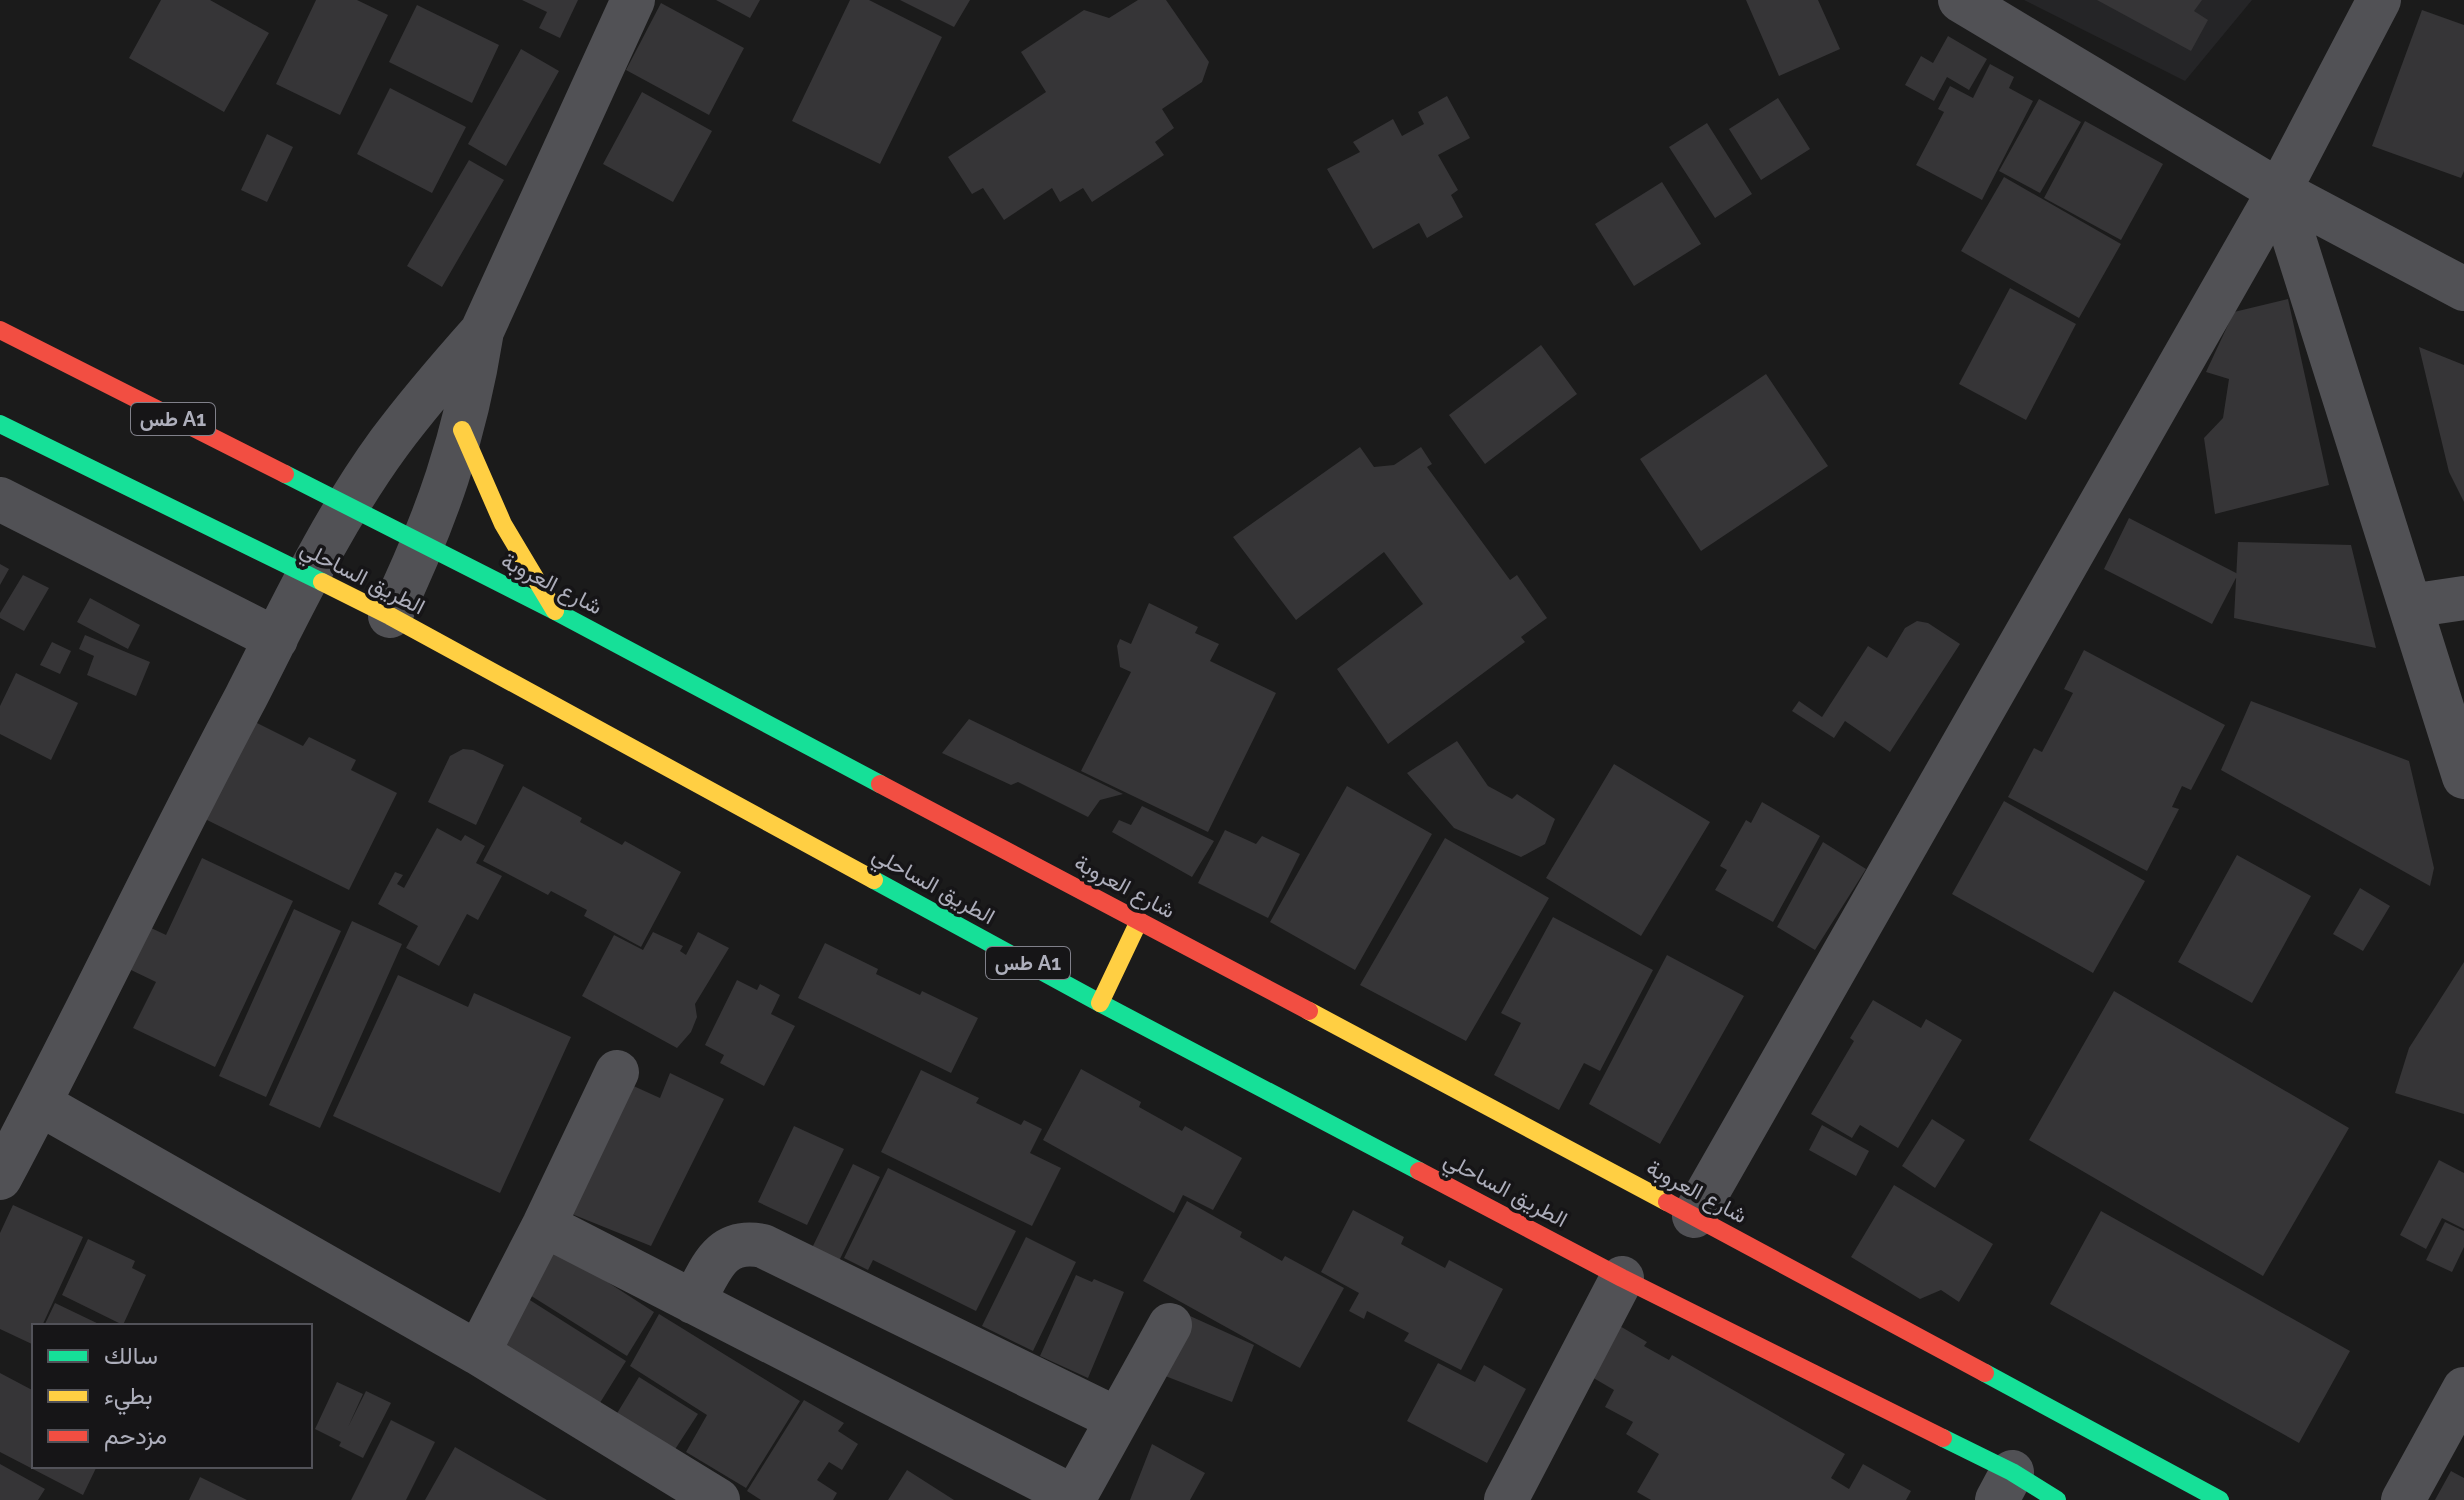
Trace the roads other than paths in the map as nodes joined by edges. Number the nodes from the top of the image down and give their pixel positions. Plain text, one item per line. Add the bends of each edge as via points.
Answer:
1 (633, 0) edge
2 (1960, 0) edge
3 (2379, 0) edge
4 (2279, 191) junction
5 (2464, 289) edge
6 (0, 330) edge
7 (482, 331) junction
8 (0, 424) edge
9 (462, 430) junction
10 (0, 499) edge
11 (347, 508) junction
12 (424, 545) junction
13 (309, 576) junction
14 (2464, 598) edge
15 (2410, 606) junction
16 (555, 611) junction
17 (390, 616) junction
18 (276, 639) junction
19 (2464, 777) edge
20 (1139, 921) junction
21 (1100, 1003) junction
22 (617, 1072) dead end
23 (40, 1104) junction
24 (0, 1177) edge
25 (1694, 1216) junction
26 (544, 1225) junction
27 (1622, 1278) junction
28 (693, 1302) junction
29 (1170, 1325) dead end
30 (478, 1353) junction
31 (2464, 1389) edge
32 (1117, 1419) junction
33 (2004, 1486) edge
34 (1073, 1499) edge
35 (718, 1500) edge
36 (1506, 1500) edge
37 (2057, 1500) edge
38 (2220, 1500) edge
39 (2403, 1500) edge

1 - 7 street
2 - 4 street
3 - 4 street
4 - 5 street
4 - 15 street
4 - 25 street
6 - 11 highway, شارع العروبة / طس A1
7 - 9 street
7 - 11 street via 388,445
8 - 13 highway, الطريق الساحلي / طس A1
9 - 12 street
9 - 16 highway via 503,524
10 - 18 street
11 - 12 highway, شارع العروبة / طس A1
11 - 13 street
12 - 16 highway, شارع العروبة / طس A1
12 - 17 street
13 - 17 highway, الطريق الساحلي / طس A1
13 - 18 street
14 - 15 street
15 - 19 street
16 - 20 highway, شارع العروبة / طس A1
17 - 21 highway, الطريق الساحلي / طس A1
18 - 23 street
20 - 21 highway
20 - 25 highway, شارع العروبة / طس A1
21 - 27 highway, الطريق الساحلي / طس A1
22 - 26 street
23 - 24 street
23 - 30 street
25 - 38 highway, شارع العروبة / طس A1
26 - 28 street
26 - 30 street
27 - 33 highway, الطريق الساحلي / طس A1
27 - 36 street
28 - 32 street via 726,1250 750,1243 763,1246
28 - 34 street
29 - 32 street
30 - 35 street
31 - 39 street
32 - 34 street
33 - 37 highway, الطريق الساحلي / طس A1

